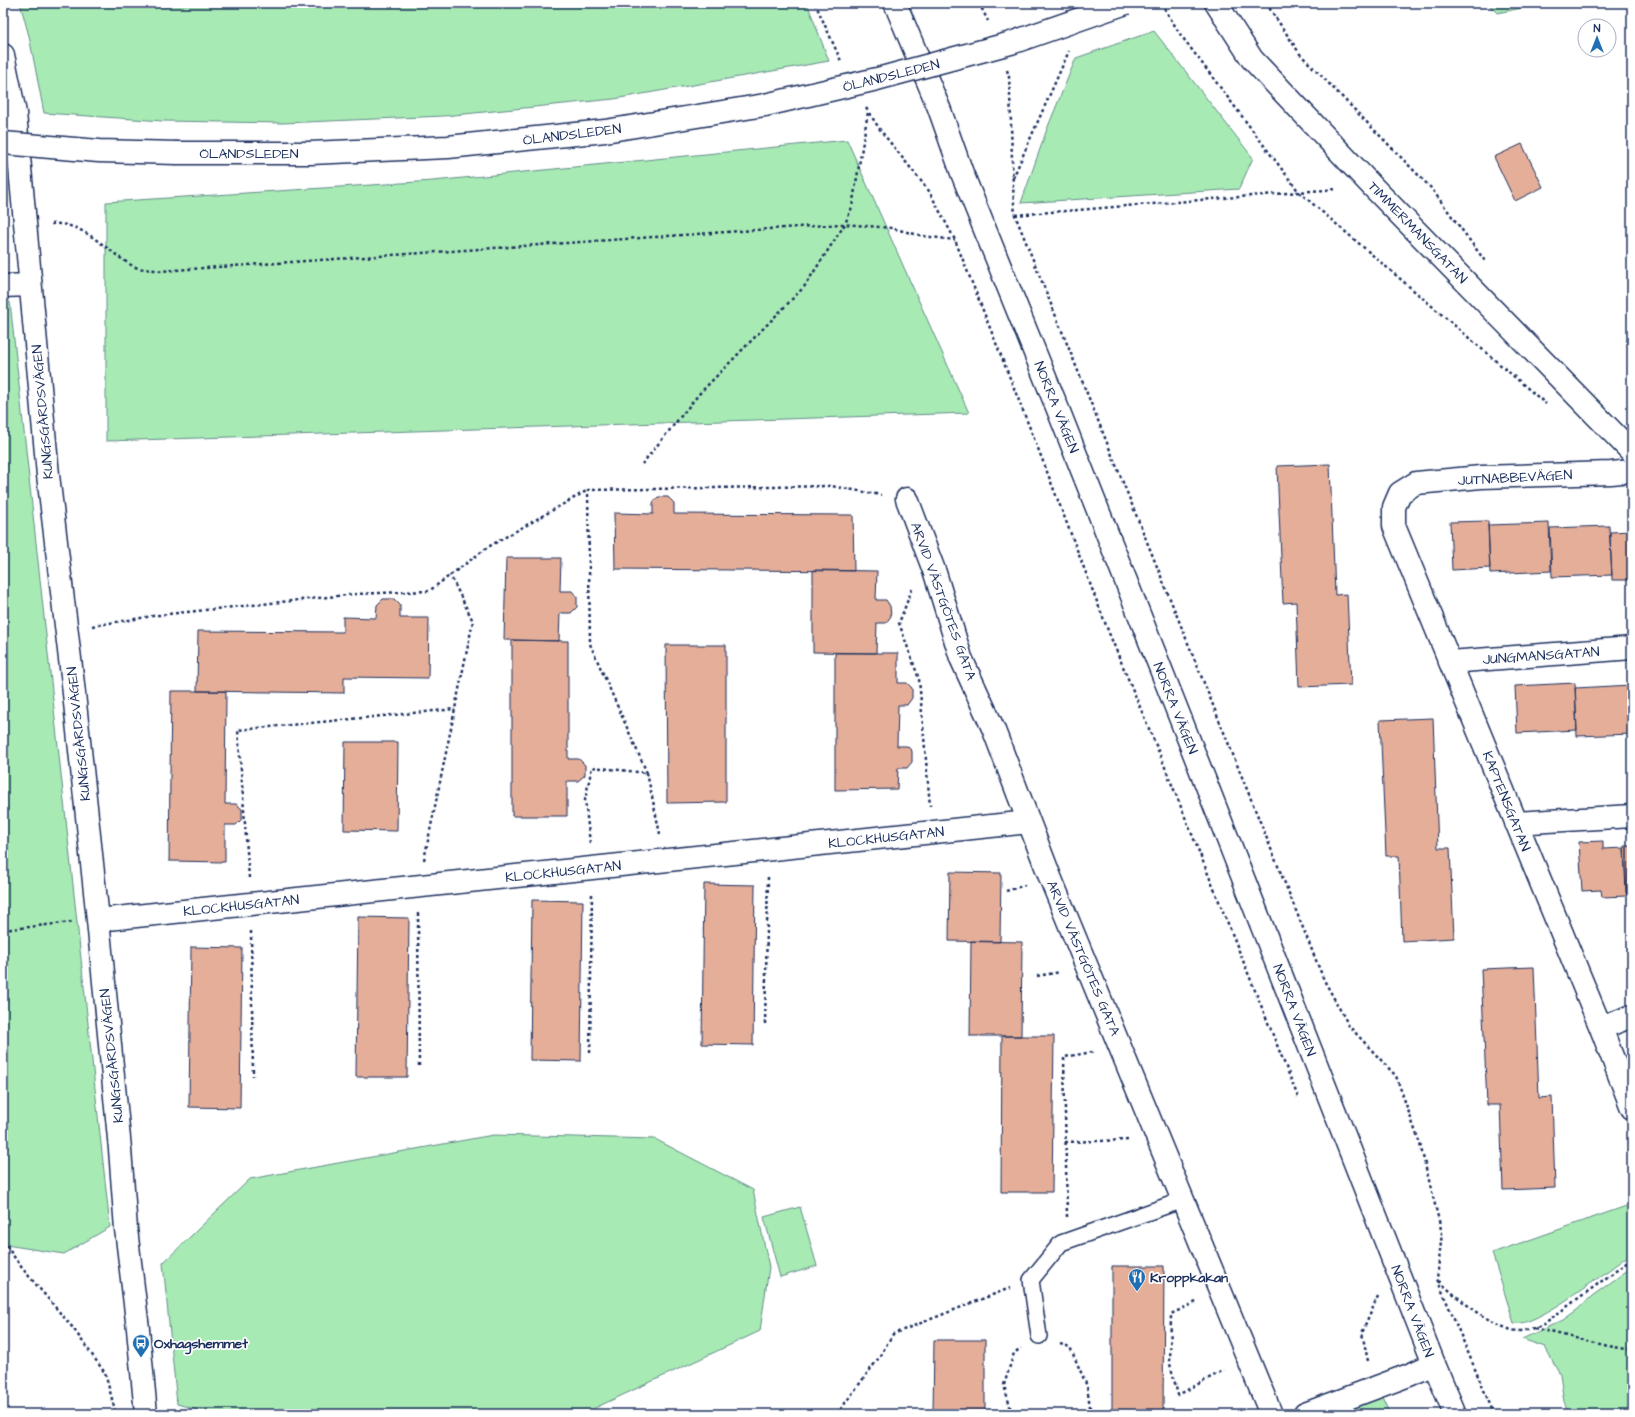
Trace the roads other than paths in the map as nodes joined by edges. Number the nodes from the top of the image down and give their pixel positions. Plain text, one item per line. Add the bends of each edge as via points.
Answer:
1 (895, 3) edge
2 (1126, 3) edge
3 (1216, 3) edge
4 (3, 55) edge
5 (3, 143) edge
6 (30, 285) junction
7 (3, 286) edge
8 (1632, 452) edge
9 (1632, 471) edge
10 (1400, 493) joint
11 (907, 499) road end
12 (1632, 648) edge
13 (1450, 662) junction
14 (1632, 816) edge
15 (1029, 822) junction
16 (1516, 823) junction
17 (98, 920) junction
18 (1632, 1016) edge
19 (1600, 1028) junction
20 (1632, 1108) edge
21 (1183, 1200) junction
22 (1039, 1336) road end
23 (1434, 1364) junction
24 (146, 1414) edge
25 (1271, 1414) edge
26 (1305, 1414) edge
27 (1455, 1414) edge

1 - 23 street, NORRA VÄGEN via 939,108 962,173 1059,412
2 - 5 street, ÖLANDSLEDEN, bridge via 1011,43 877,79 765,105 605,131 448,147 310,153 99,151
3 - 8 street, TIMMERMANSGATAN via 1252,59
4 - 6 street, KUNGSGÅRDSVÄGEN via 15,113
6 - 7 street
6 - 17 street, KUNGSGÅRDSVÄGEN via 48,475
9 - 10 street, JUTNABBEVÄGEN via 1481,477 1416,484
10 - 13 street, KAPTENSGATAN via 1394,507 1394,526
11 - 15 street, ARVID VÄSTGÖTES GATA via 935,573 961,658 993,728
12 - 13 street, JUNGMANSGATAN
13 - 16 street, KAPTENSGATAN
14 - 16 street
15 - 17 street, KLOCKHUSGATAN
15 - 21 street, ARVID VÄSTGÖTES GATA
16 - 19 street, KAPTENSGATAN
17 - 24 street, KUNGSGÅRDSVÄGEN via 126,1229
18 - 19 street
19 - 20 street, KAPTENSGATAN
21 - 22 lane via 1061,1243 1031,1280
21 - 25 street, ARVID VÄSTGÖTES GATA
23 - 26 street
23 - 27 street, NORRA VÄGEN

